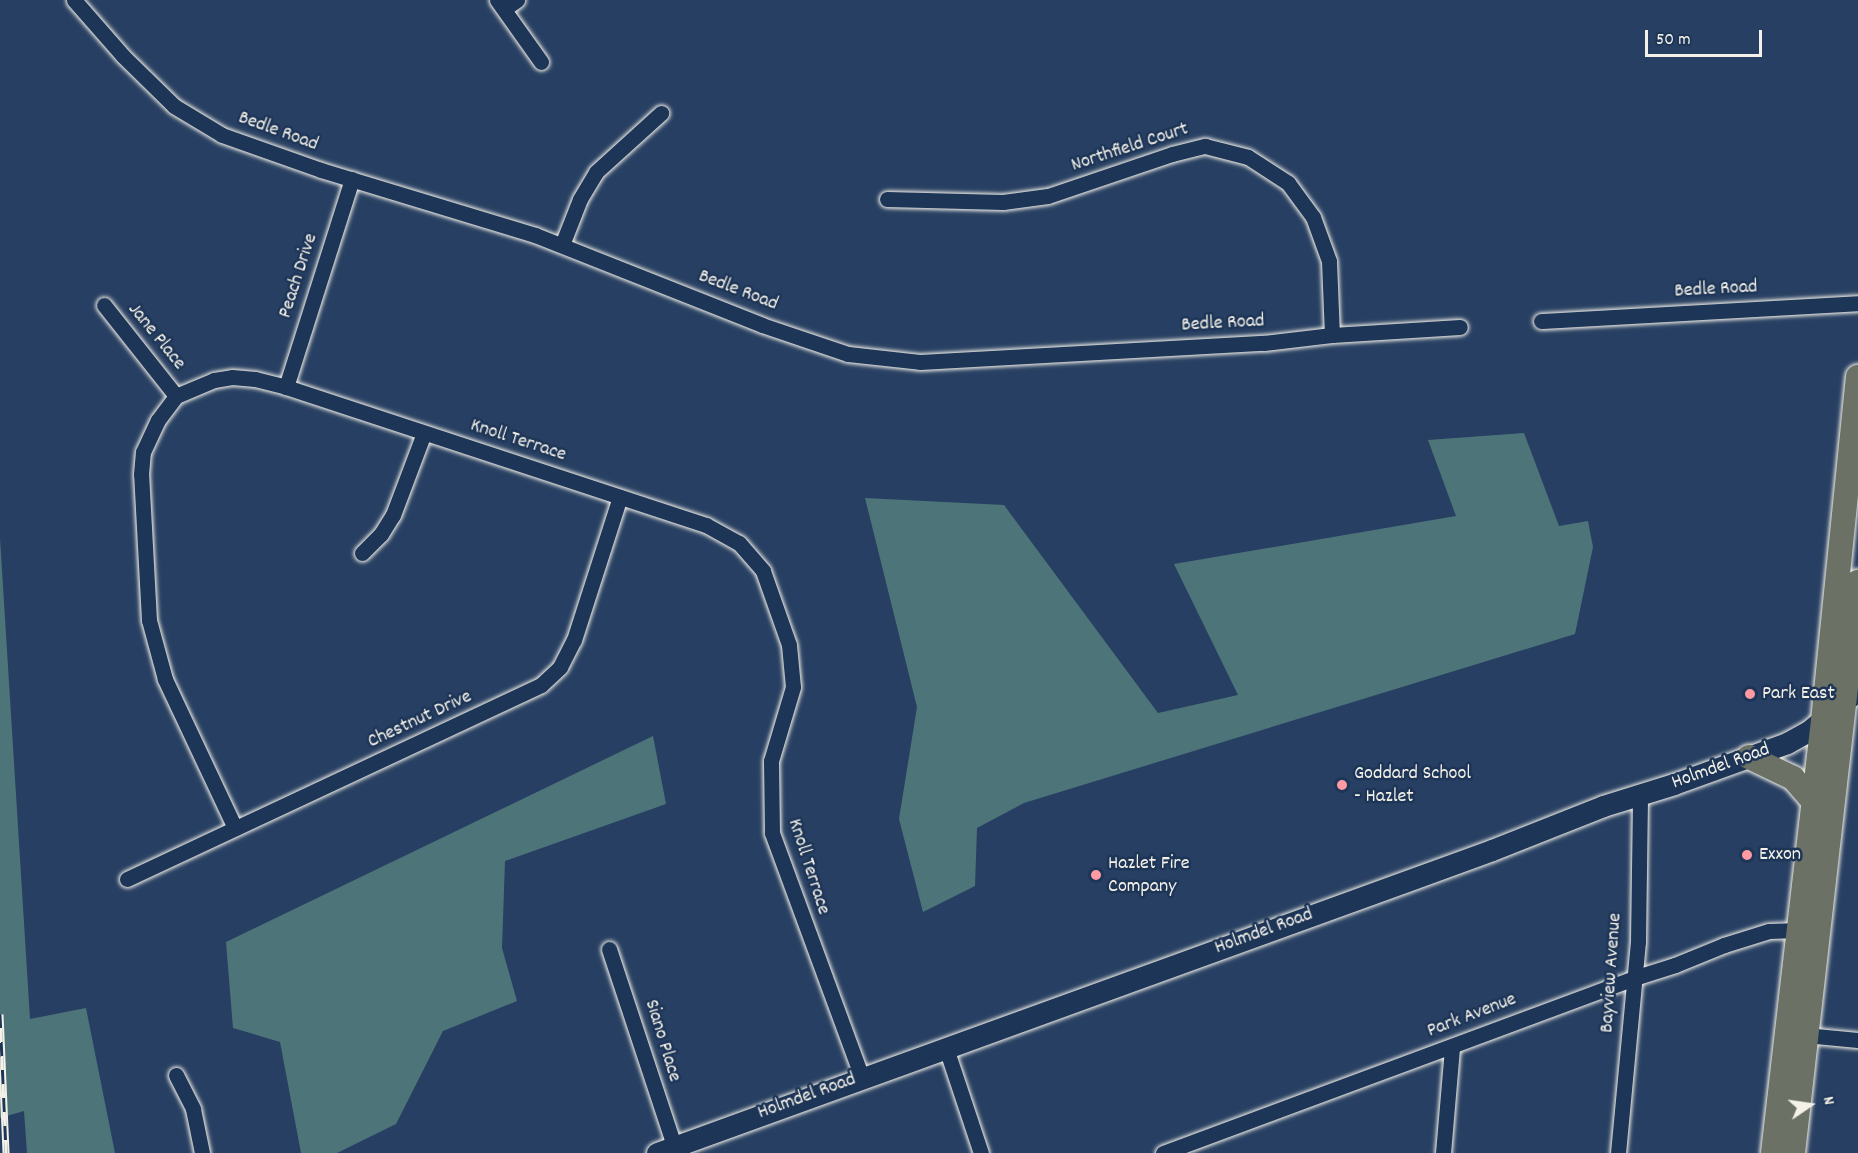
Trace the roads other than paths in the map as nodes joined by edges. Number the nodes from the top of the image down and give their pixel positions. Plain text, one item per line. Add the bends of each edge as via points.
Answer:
1 (74, 0) edge
2 (517, 0) edge
3 (500, 5) edge
4 (541, 62) dead end
5 (661, 113) dead end
6 (352, 179) junction
7 (887, 199) dead end
8 (562, 245) junction
9 (1858, 303) edge
10 (104, 305) dead end
11 (1541, 321) dead end
12 (1460, 327) dead end
13 (1332, 335) junction
14 (1858, 376) edge
15 (286, 387) junction
16 (176, 396) junction
17 (424, 433) junction
18 (620, 497) junction
19 (362, 553) dead end
20 (1858, 582) edge
21 (1856, 623) edge
22 (1852, 696) edge
23 (1823, 720) junction
24 (1749, 757) junction
25 (1640, 795) junction
26 (1814, 802) junction
27 (235, 828) junction
28 (128, 879) dead end
29 (1799, 930) junction
30 (609, 949) dead end
31 (1634, 978) junction
32 (1805, 1035) junction
33 (1858, 1040) edge
34 (1452, 1047) junction
35 (946, 1048) junction
36 (176, 1075) dead end
37 (862, 1078) junction
38 (665, 1149) edge
39 (202, 1153) edge
40 (981, 1153) edge
41 (1163, 1153) edge
42 (1443, 1153) edge
43 (1618, 1153) edge
44 (1773, 1153) edge
45 (1793, 1153) edge

1 - 6 street, Bedle Road via 146,79 189,117 222,135
2 - 3 street
3 - 4 street
5 - 8 street via 596,172 580,199
6 - 8 street, Bedle Road
6 - 15 street, Peach Drive
7 - 13 street, Northfield Court via 1003,202 1048,196 1205,146 1248,157 1288,183 1313,217 1329,261
8 - 13 street, Bedle Road via 831,350 880,360 920,362 1264,343
9 - 11 street, Bedle Road
10 - 16 street, Jane Place
12 - 13 street, Bedle Road
14 - 23 highway
15 - 16 street, Knoll Terrace via 232,377
15 - 17 street, Knoll Terrace
16 - 27 street via 142,452 149,620 165,679
17 - 18 street, Knoll Terrace
17 - 19 street via 393,515
18 - 27 street, Chestnut Drive via 574,640 552,675 529,692
18 - 37 street, Knoll Terrace via 726,534 752,555 770,585 789,645 793,674 790,701 771,762 772,833
20 - 21 highway
21 - 22 highway
22 - 23 main road, Holmdel Road
22 - 32 highway
23 - 24 main road, Holmdel Road via 1798,738
23 - 26 highway
24 - 25 main road, Holmdel Road
24 - 26 highway via 1786,773
25 - 31 street, Bayview Avenue
25 - 35 main road, Holmdel Road
26 - 29 highway
27 - 28 street, Chestnut Drive
29 - 31 street, Park Avenue via 1758,933
29 - 44 highway
30 - 38 street, Siano Place
31 - 34 street, Park Avenue
31 - 43 street, Bayview Avenue
32 - 33 street
32 - 45 highway
34 - 41 street, Park Avenue
34 - 42 street
35 - 37 main road, Holmdel Road
35 - 40 street
36 - 39 street via 193,1109
37 - 38 main road, Holmdel Road

